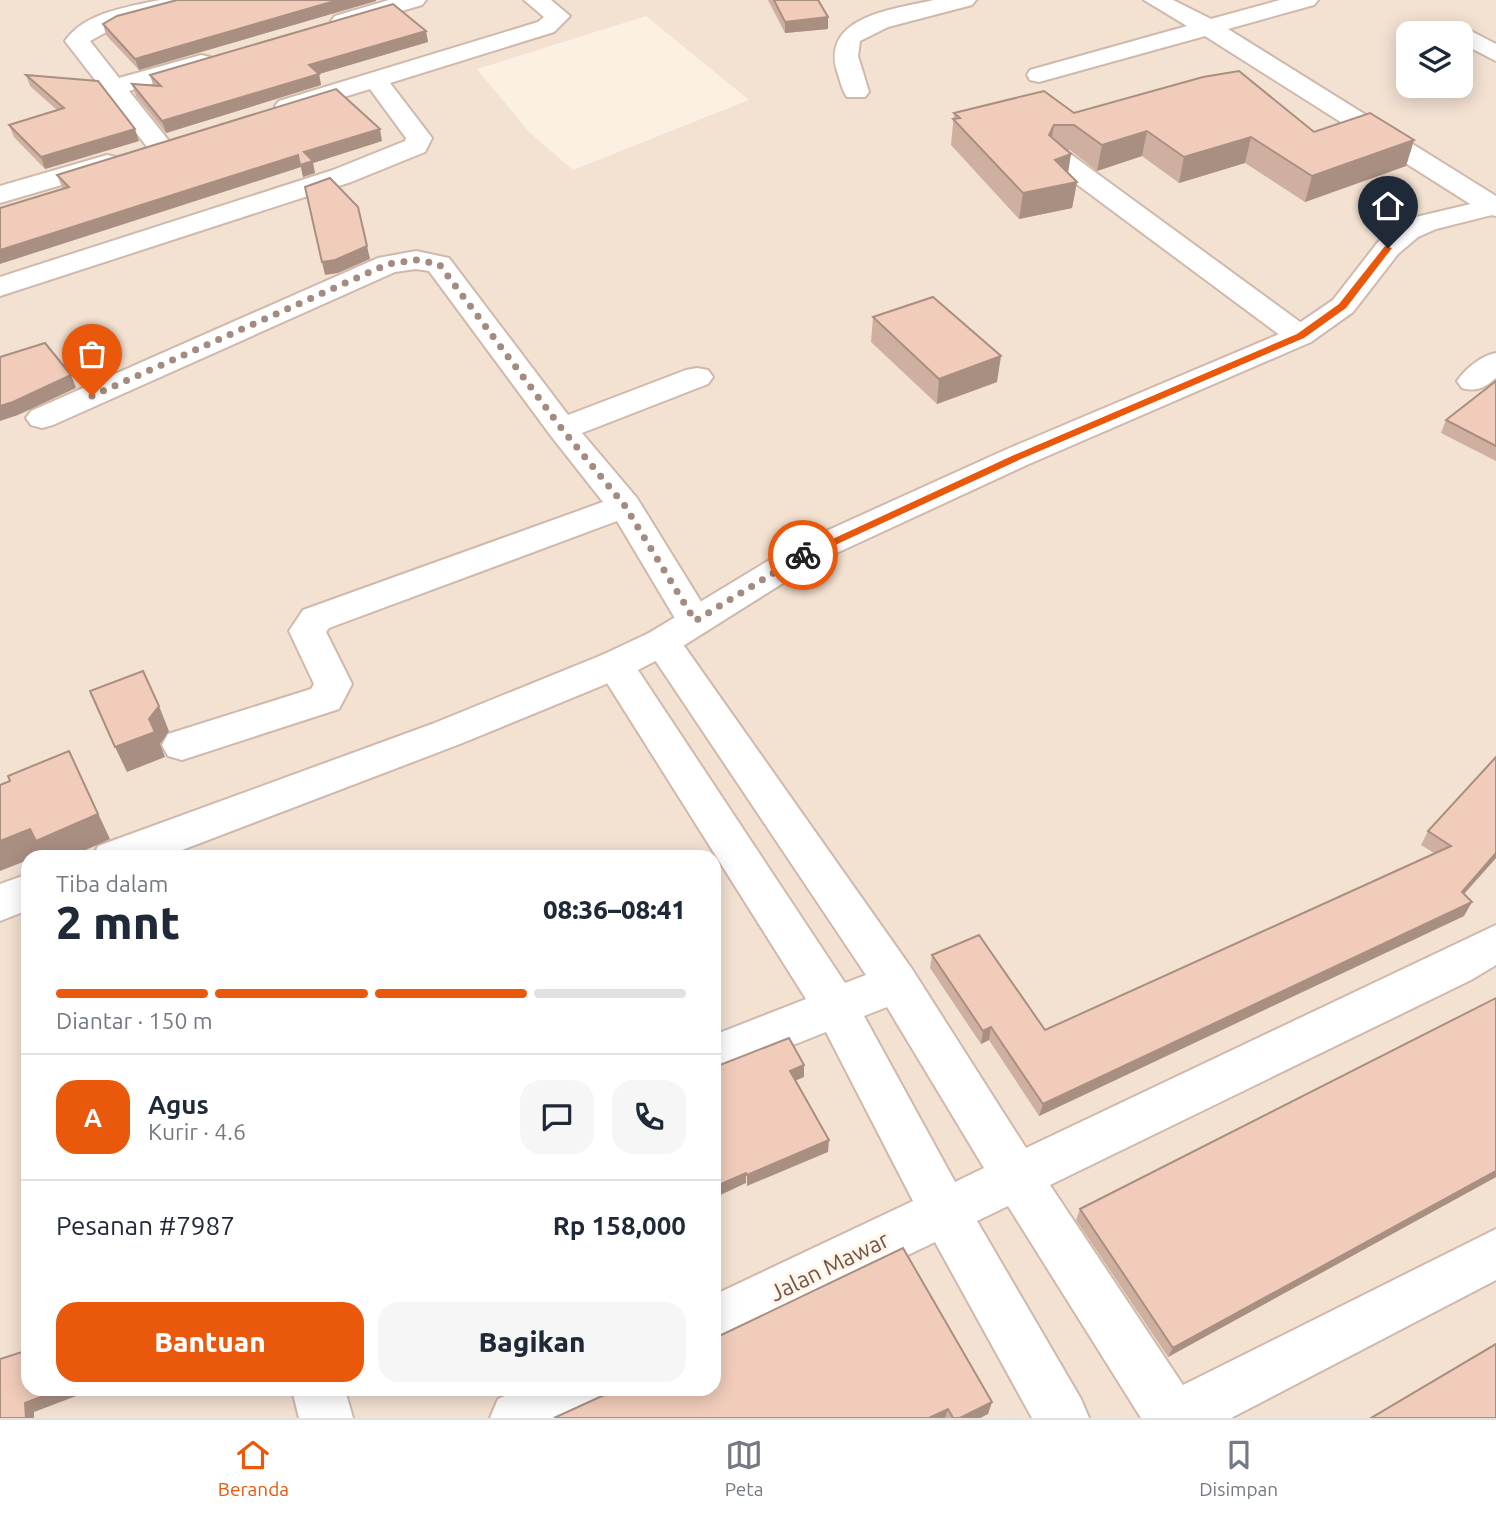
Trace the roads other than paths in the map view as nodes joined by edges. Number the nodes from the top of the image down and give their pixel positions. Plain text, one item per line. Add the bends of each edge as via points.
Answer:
1 (190, 0) edge
2 (414, 0) edge
3 (536, 0) edge
4 (964, 0) edge
5 (1156, 0) edge
6 (1306, 0) edge
7 (322, 27) edge
8 (1209, 28) junction
9 (1473, 40) edge
10 (1496, 54) edge
11 (218, 57) edge
12 (1039, 75) dead end
13 (375, 79) junction
14 (113, 88) junction
15 (856, 92) dead end
16 (263, 113) edge
17 (186, 138) edge
18 (140, 153) junction
19 (1060, 159) edge
20 (0, 195) edge
21 (1495, 206) edge
22 (0, 287) edge
23 (1300, 336) junction
24 (697, 377) dead end
25 (42, 418) dead end
26 (562, 429) junction
27 (625, 506) junction
28 (679, 632) junction
29 (615, 665) junction
30 (182, 744) dead end
31 (134, 850) edge
32 (21, 894) edge
33 (0, 903) edge
34 (1496, 943) edge
35 (896, 983) junction
36 (836, 1007) junction
37 (721, 1053) edge
38 (1016, 1178) junction
39 (944, 1210) junction
40 (1496, 1253) edge
41 (721, 1319) edge
42 (320, 1396) edge
43 (563, 1396) edge
44 (326, 1418) edge
45 (517, 1418) edge
46 (1062, 1418) edge
47 (1174, 1418) edge

1 - 14 street via 80,33 77,41
2 - 7 street
3 - 13 street via 558,16 546,27
4 - 15 street via 881,21 851,35 845,52
5 - 8 street
6 - 8 street
8 - 12 street
8 - 21 street
9 - 10 street
11 - 14 street
13 - 16 street
13 - 22 street via 419,138 416,146 342,176
14 - 18 street
17 - 18 street
18 - 20 street
19 - 23 street
21 - 23 street via 1408,231 1388,248 1343,306
23 - 28 street via 803,555
24 - 26 street
25 - 26 street via 388,264 416,260 439,264
26 - 27 street
27 - 28 street
27 - 30 street via 316,619 307,631 333,684 325,699
28 - 29 street
28 - 35 street
29 - 31 street via 446,734
29 - 36 street
32 - 33 street
34 - 38 street, Jalan Mawar via 1455,967
35 - 36 street
35 - 38 street
36 - 37 street
36 - 39 street
38 - 39 street, Jalan Mawar
38 - 47 street
39 - 41 street, Jalan Mawar
39 - 46 street
40 - 47 street
42 - 44 street
43 - 45 street

